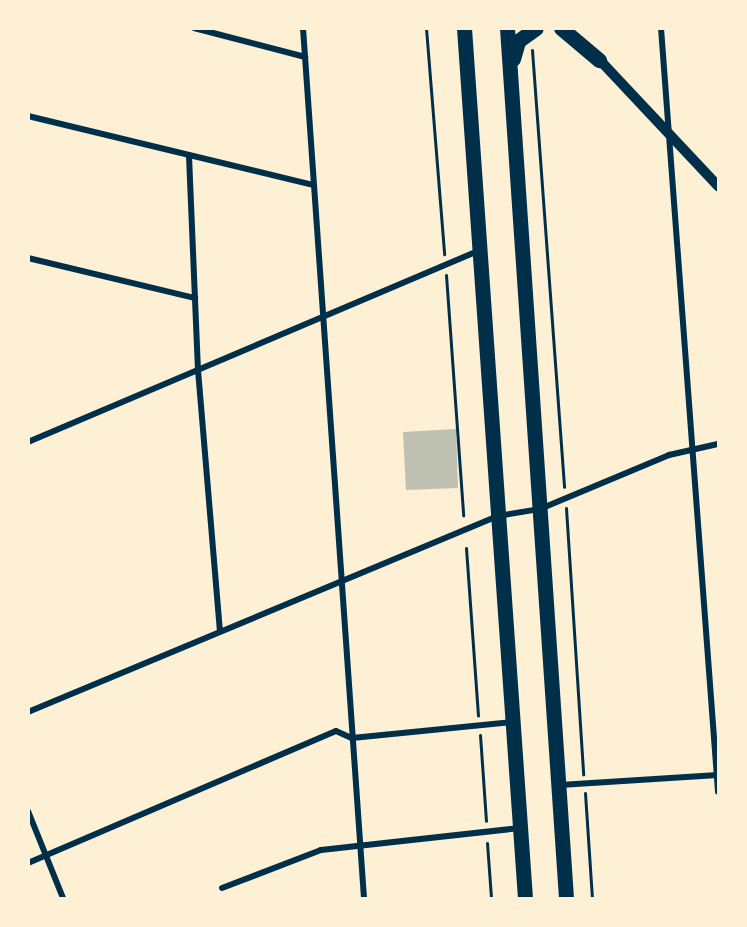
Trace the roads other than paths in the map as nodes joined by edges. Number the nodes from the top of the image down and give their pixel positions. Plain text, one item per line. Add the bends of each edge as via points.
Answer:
1 (194, 28) edge
2 (303, 28) edge
3 (464, 28) edge
4 (507, 28) edge
5 (561, 28) edge
6 (570, 28) edge
7 (661, 28) edge
8 (535, 36) edge
9 (305, 57) junction
10 (599, 60) junction
11 (510, 70) junction
12 (28, 116) edge
13 (666, 131) junction
14 (189, 156) junction
15 (314, 186) junction
16 (718, 186) edge
17 (480, 251) junction
18 (28, 258) edge
19 (195, 298) junction
20 (323, 317) junction
21 (198, 370) junction
22 (28, 442) edge
23 (718, 446) edge
24 (695, 452) junction
25 (540, 509) junction
26 (498, 516) junction
27 (341, 581) junction
28 (220, 630) junction
29 (28, 712) edge
30 (513, 722) junction
31 (352, 738) junction
32 (718, 775) edge
33 (558, 785) junction
34 (718, 792) edge
35 (28, 811) edge
36 (520, 828) junction
37 (360, 843) junction
38 (46, 855) junction
39 (28, 863) edge
40 (222, 888) dead end
41 (63, 898) edge
42 (364, 898) edge
43 (525, 898) edge
44 (566, 898) edge

1 - 9 street
2 - 9 street
3 - 17 main road
4 - 11 main road
5 - 10 main road
6 - 10 street
7 - 13 street
8 - 11 main road via 518,41
9 - 15 street
10 - 13 street
11 - 25 main road
12 - 14 street
13 - 16 street
13 - 24 street
14 - 15 street
14 - 19 street
15 - 20 street
17 - 20 street
17 - 26 main road
18 - 19 street
19 - 21 street
20 - 21 street
20 - 27 street
21 - 22 street
21 - 28 street
23 - 24 street
24 - 25 street via 669,455
24 - 32 street
25 - 26 street
25 - 33 main road
26 - 27 street
26 - 30 main road
27 - 28 street
27 - 31 street
28 - 29 street
30 - 31 street
30 - 36 main road
31 - 37 street
31 - 38 street via 336,731
32 - 33 street
32 - 34 street
33 - 44 main road
35 - 38 street
36 - 37 street
36 - 43 main road
37 - 40 street via 321,850
37 - 42 street
38 - 39 street
38 - 41 street

